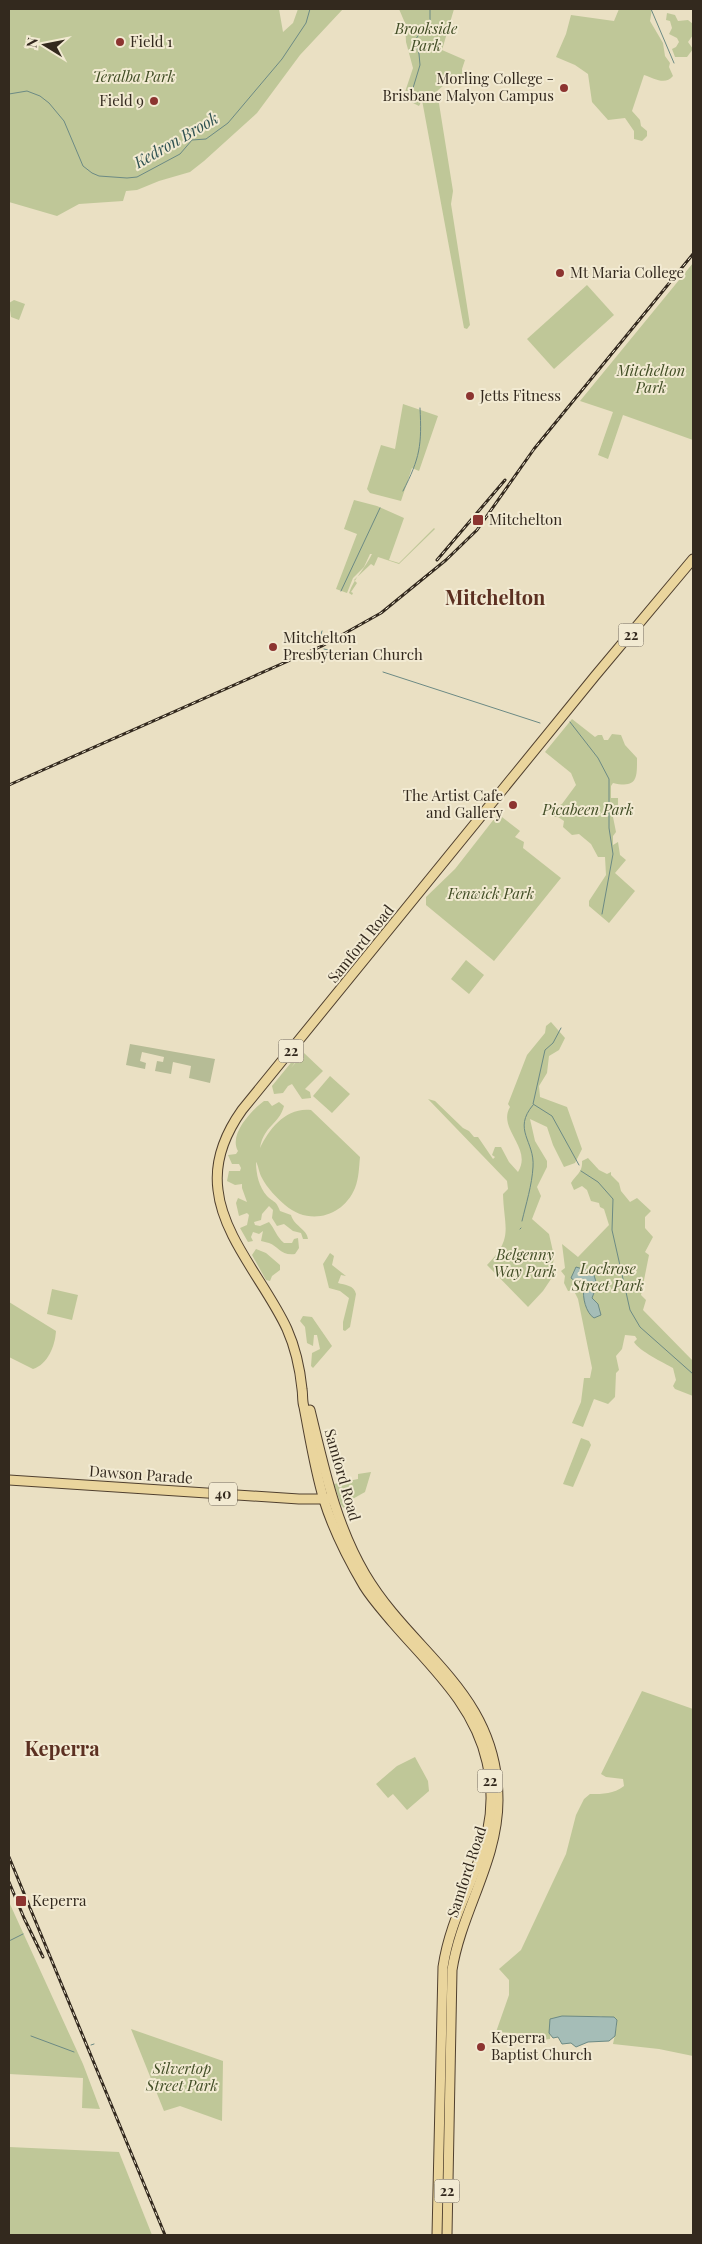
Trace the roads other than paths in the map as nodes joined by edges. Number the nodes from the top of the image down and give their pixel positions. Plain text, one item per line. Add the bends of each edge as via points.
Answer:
1 (693, 559) edge
2 (9, 1480) edge
3 (328, 1499) junction
4 (437, 2235) edge
5 (447, 2235) edge

1 - 3 main road, Samford Road / 22 via 249,1102 227,1135 218,1165 220,1200 247,1260 288,1330 302,1389 307,1397
2 - 3 main road, Dawson Parade / 40
3 - 4 main road, Samford Road / 22 via 336,1531 367,1591 466,1708 482,1742 489,1771 491,1808 488,1835 443,1967
3 - 5 main road, Samford Road / 22 via 373,1586 469,1701 485,1732 495,1766 498,1810 493,1844 456,1948 452,1970

